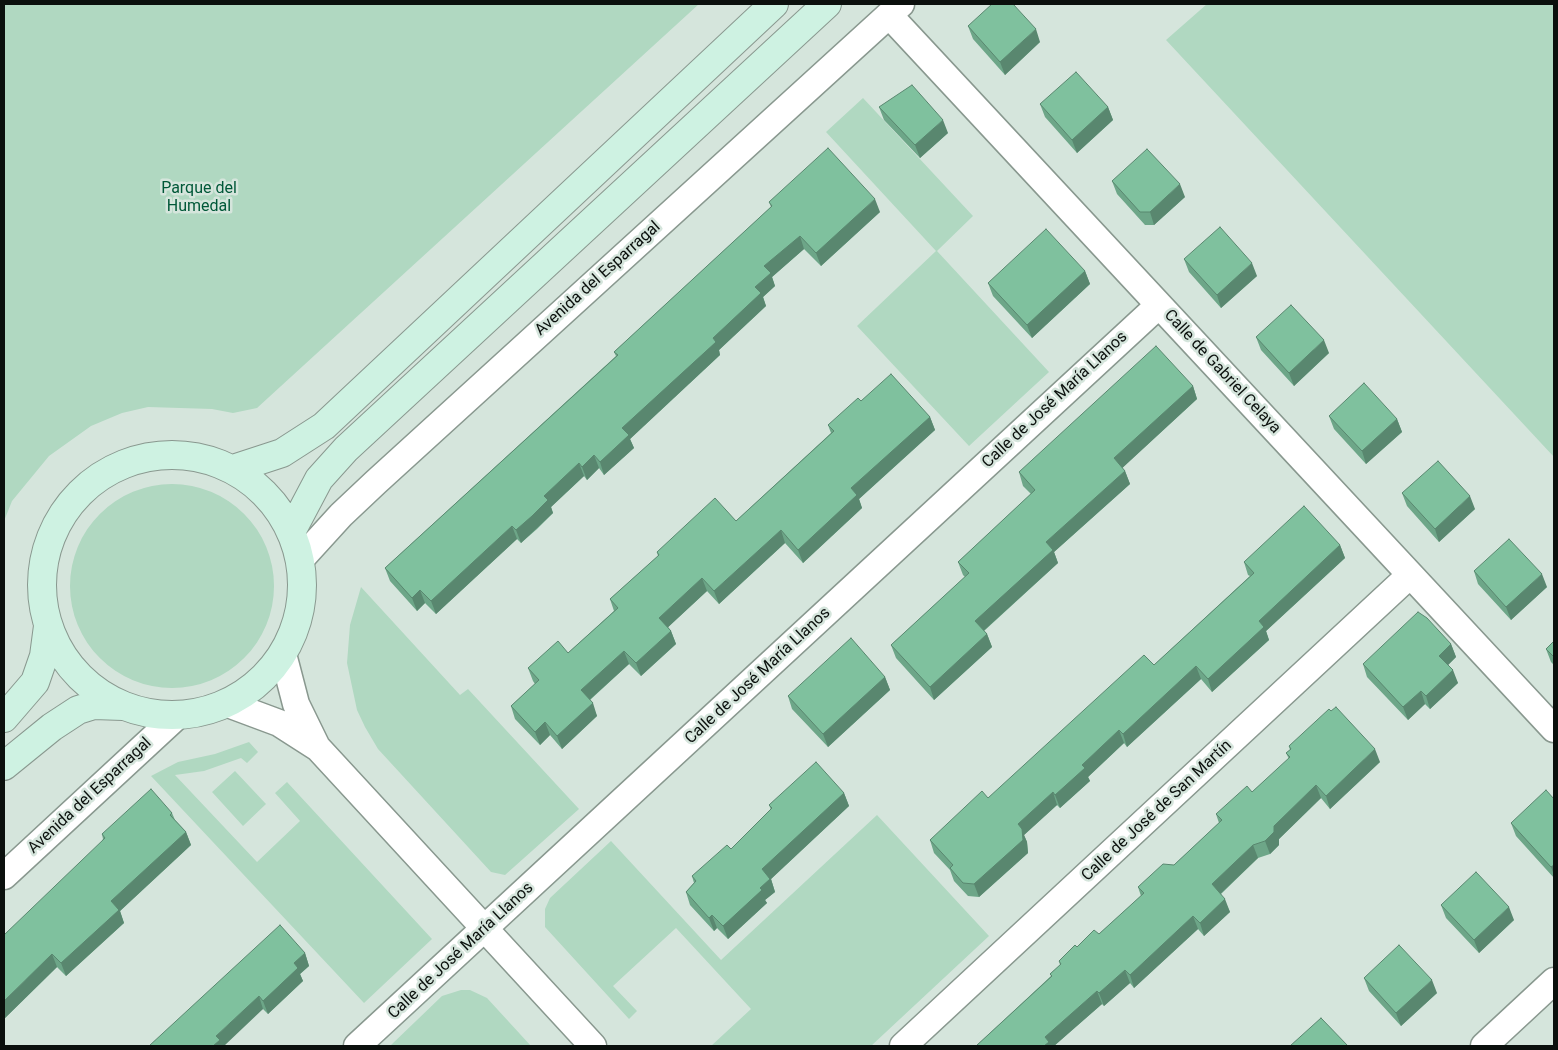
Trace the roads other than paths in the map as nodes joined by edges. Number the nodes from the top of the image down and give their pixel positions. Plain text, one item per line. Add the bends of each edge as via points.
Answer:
1 (774, 4) edge
2 (827, 4) edge
3 (895, 10) edge
4 (1159, 304) junction
5 (233, 470) junction
6 (291, 532) junction
7 (300, 560) junction
8 (1410, 575) junction
9 (48, 626) junction
10 (283, 654) junction
11 (228, 704) junction
12 (124, 706) junction
13 (177, 716) junction
14 (4, 718) edge
15 (1554, 729) edge
16 (318, 748) junction
17 (4, 766) edge
18 (4, 876) edge
19 (485, 929) junction
20 (1554, 981) edge
21 (357, 1046) edge
22 (593, 1046) edge
23 (903, 1046) edge
24 (1484, 1046) edge

1 - 5 main road via 324,426 282,453
2 - 6 main road via 346,449 319,479
3 - 4 street, Calle de Gabriel Celaya
3 - 7 street, Avenida del Esparragal via 376,482
4 - 8 street, Calle de Gabriel Celaya
4 - 19 street, Calle de José María Llanos
5 - 6 main road via 257,486 277,507
5 - 9 main road via 201,457 166,454 133,460 101,474 75,497 55,525 44,557 41,592
6 - 7 main road
7 - 10 main road via 303,592 297,625
8 - 15 street, Calle de Gabriel Celaya
8 - 23 street, Calle de José de San Martín
9 - 12 main road via 65,660 91,687
9 - 14 main road via 44,656 35,682
10 - 11 main road via 259,683
10 - 16 street via 296,704
11 - 13 main road
11 - 16 street via 279,723
12 - 13 main road via 150,714
12 - 17 main road via 94,705 78,710
13 - 18 street, Avenida del Esparragal
16 - 19 street
19 - 21 street, Calle de José María Llanos
19 - 22 street
20 - 24 street

